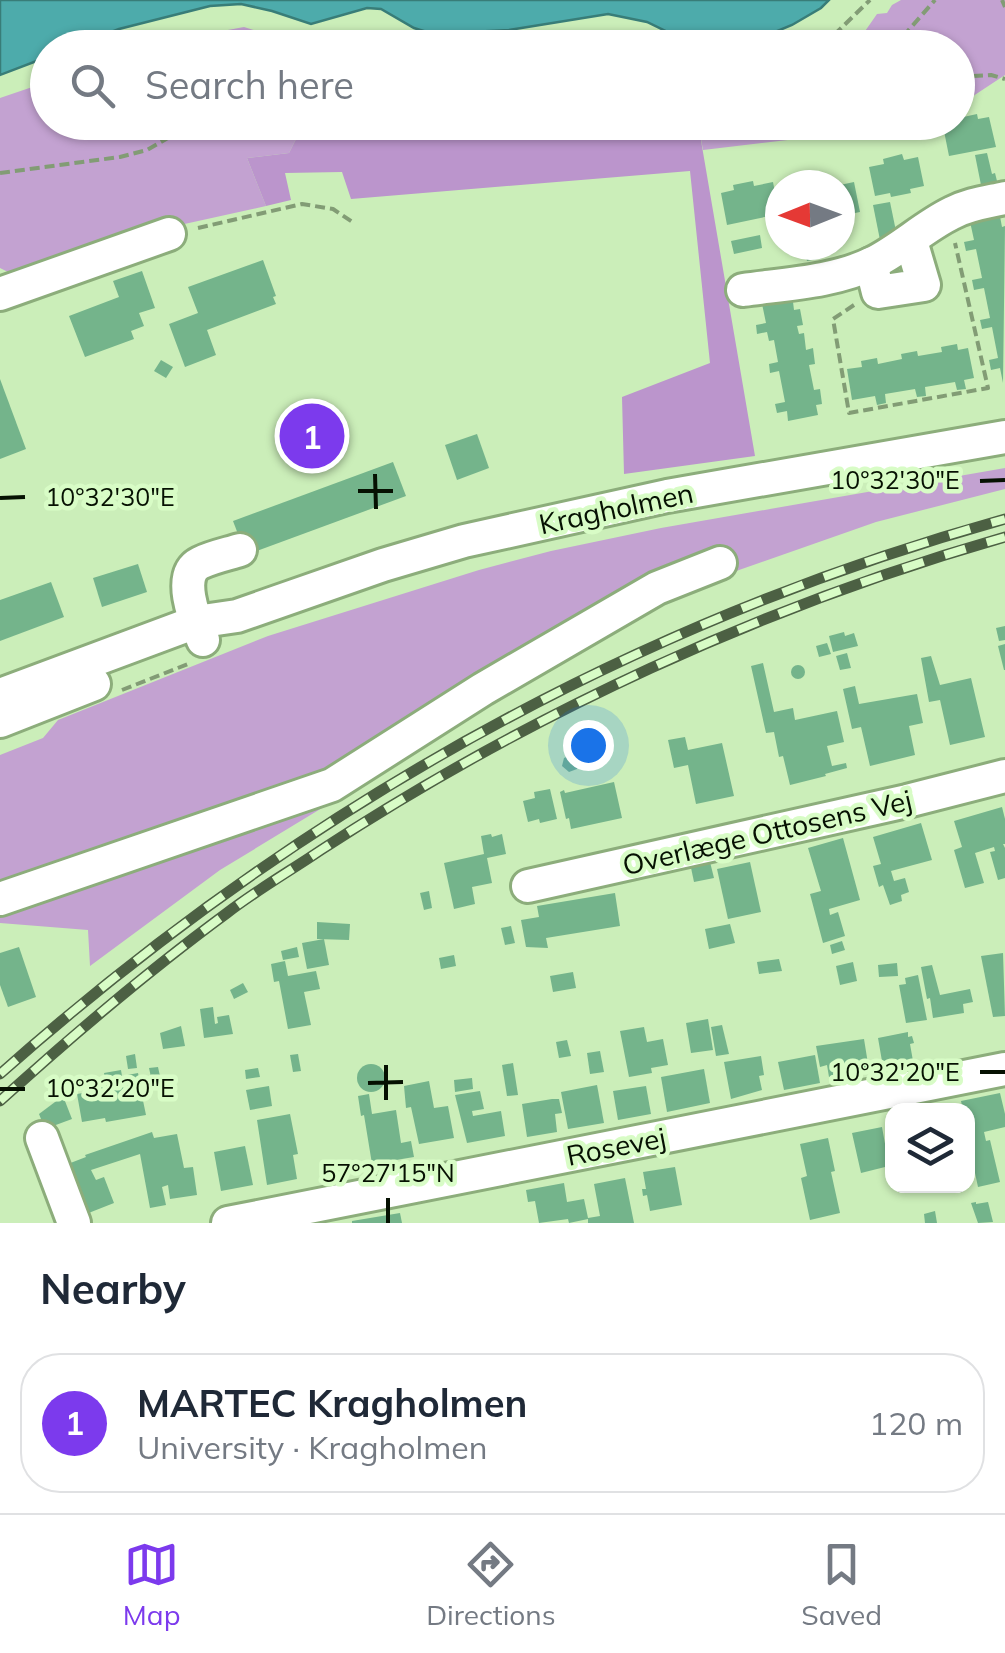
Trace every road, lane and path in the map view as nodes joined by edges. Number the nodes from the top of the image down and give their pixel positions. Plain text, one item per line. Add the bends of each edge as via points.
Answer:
1 (870, 0) edge
2 (935, 0) edge
3 (1002, 0) edge
4 (1005, 7) edge
5 (839, 30) edge
6 (908, 30) edge
7 (975, 75) edge
8 (1005, 79) edge
9 (165, 140) edge
10 (0, 173) edge
11 (1005, 198) edge
12 (948, 214) junction
13 (354, 224) dead end
14 (169, 234) joint
15 (911, 241) junction
16 (875, 278) junction
17 (743, 290) dead end
18 (0, 294) edge
19 (1005, 437) edge
20 (240, 550) dead end
21 (720, 563) dead end
22 (198, 641) junction
23 (123, 690) dead end
24 (0, 695) edge
25 (0, 721) edge
26 (1005, 776) edge
27 (528, 886) dead end
28 (0, 898) edge
29 (1005, 1070) edge
30 (42, 1138) dead end
31 (74, 1223) edge
32 (228, 1223) edge

1 - 5 path
2 - 6 path
3 - 4 path
7 - 8 path
9 - 10 path via 120,157
11 - 12 street
12 - 15 street
12 - 16 path via 988,388 849,414 833,319
13 - 14 path via 333,209 302,204
14 - 18 street
15 - 16 street
15 - 16 street via 924,285
16 - 17 street
19 - 22 street, Kragholmen via 668,496 464,541 237,616
20 - 22 street via 190,571
21 - 28 street via 657,588 332,786
22 - 23 path
22 - 24 street, Kragholmen
22 - 25 street, Kragholmen
26 - 27 street, Overlæge Ottosens Vej
29 - 32 street, Rosevej
30 - 31 street

